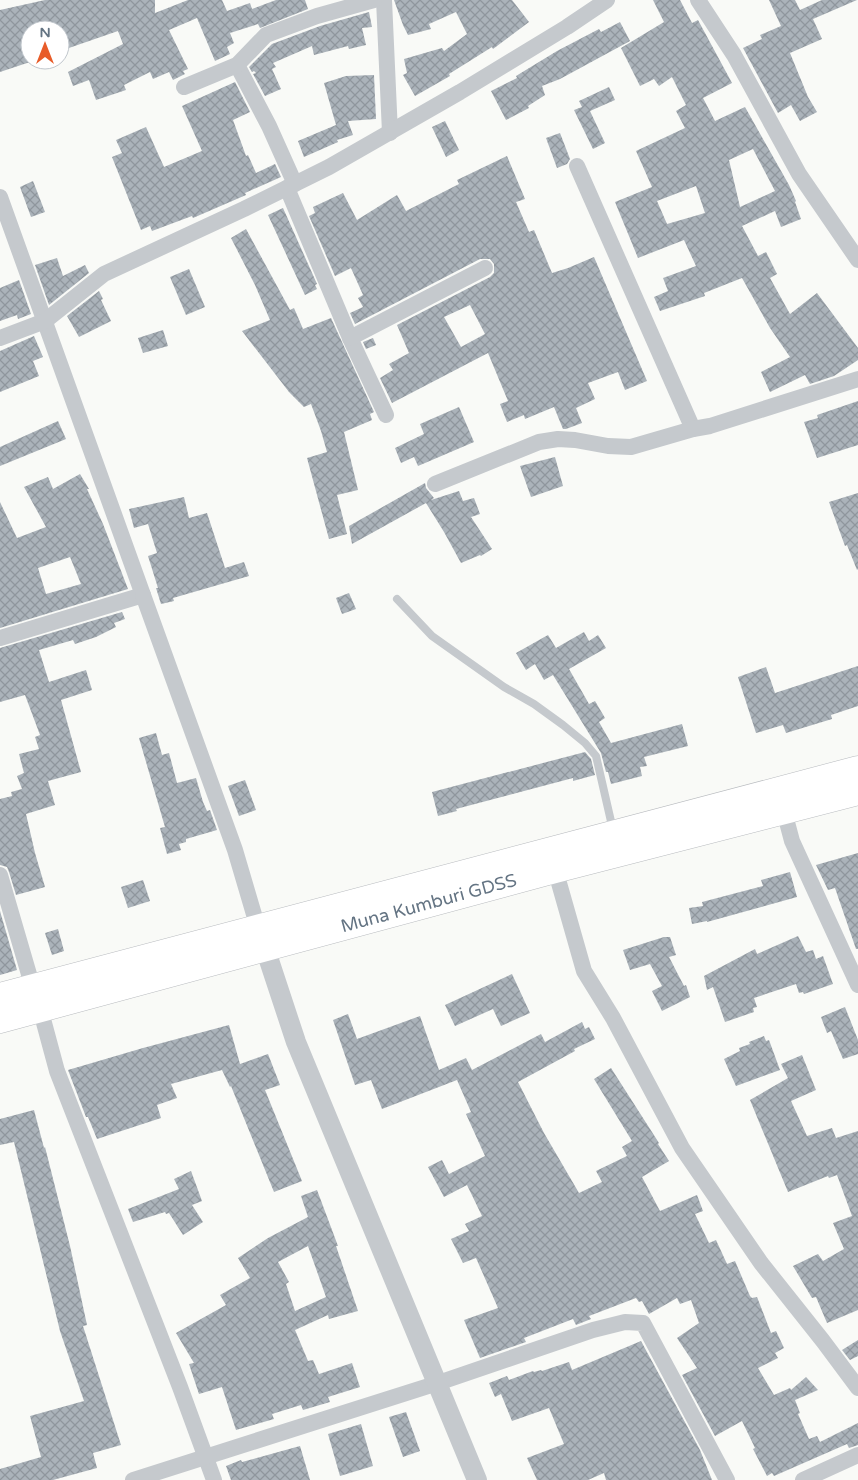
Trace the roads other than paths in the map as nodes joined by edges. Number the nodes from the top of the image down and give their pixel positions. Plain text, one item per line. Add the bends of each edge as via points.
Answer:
1 (374, 0) edge
2 (384, 0) edge
3 (607, 0) edge
4 (698, 0) edge
5 (237, 65) junction
6 (184, 87) dead end
7 (390, 132) junction
8 (577, 166) dead end
9 (291, 186) junction
10 (0, 197) edge
11 (858, 260) edge
12 (485, 268) dead end
13 (45, 321) junction
14 (0, 338) edge
15 (350, 338) junction
16 (858, 379) edge
17 (386, 414) dead end
18 (693, 429) junction
19 (435, 484) dead end
20 (143, 594) junction
21 (397, 599) dead end
22 (0, 638) edge
23 (858, 770) edge
24 (858, 791) edge
25 (784, 810) junction
26 (614, 834) junction
27 (555, 869) junction
28 (0, 876) edge
29 (262, 938) junction
30 (858, 985) edge
31 (0, 997) edge
32 (36, 998) junction
33 (0, 1019) edge
34 (438, 1383) junction
35 (858, 1388) edge
36 (858, 1455) edge
37 (206, 1458) junction
38 (133, 1480) edge
39 (214, 1480) edge
40 (478, 1480) edge
41 (727, 1480) edge
42 (803, 1480) edge

1 - 5 street via 266,35
2 - 7 street
3 - 7 street via 568,27
4 - 11 street via 734,55 798,174
5 - 6 street
5 - 9 street via 270,126
7 - 9 street
8 - 18 street
9 - 13 street via 104,274
9 - 15 street
10 - 13 street
12 - 15 street
13 - 14 street
13 - 20 street
15 - 17 street
16 - 18 street
18 - 19 street via 630,447 558,439 539,442
20 - 22 street
20 - 29 street via 235,850
21 - 26 lane via 432,636 563,724 585,743 596,756
23 - 26 highway, Muna Kumburi GDSS
24 - 25 highway, Muna Kumburi GDSS
25 - 27 highway, Muna Kumburi GDSS
25 - 30 street via 792,841
26 - 29 highway, Muna Kumburi GDSS
27 - 29 highway, Muna Kumburi GDSS
27 - 35 street via 584,971 682,1148 761,1263
28 - 32 street
29 - 32 highway, Muna Kumburi GDSS
29 - 34 street via 296,1042
31 - 32 highway, Muna Kumburi GDSS
32 - 33 highway, Muna Kumburi GDSS
32 - 37 street via 57,1071 88,1155
34 - 37 street
34 - 40 street
34 - 41 street via 593,1330 625,1322 643,1323
36 - 42 street
37 - 38 street
37 - 39 street

